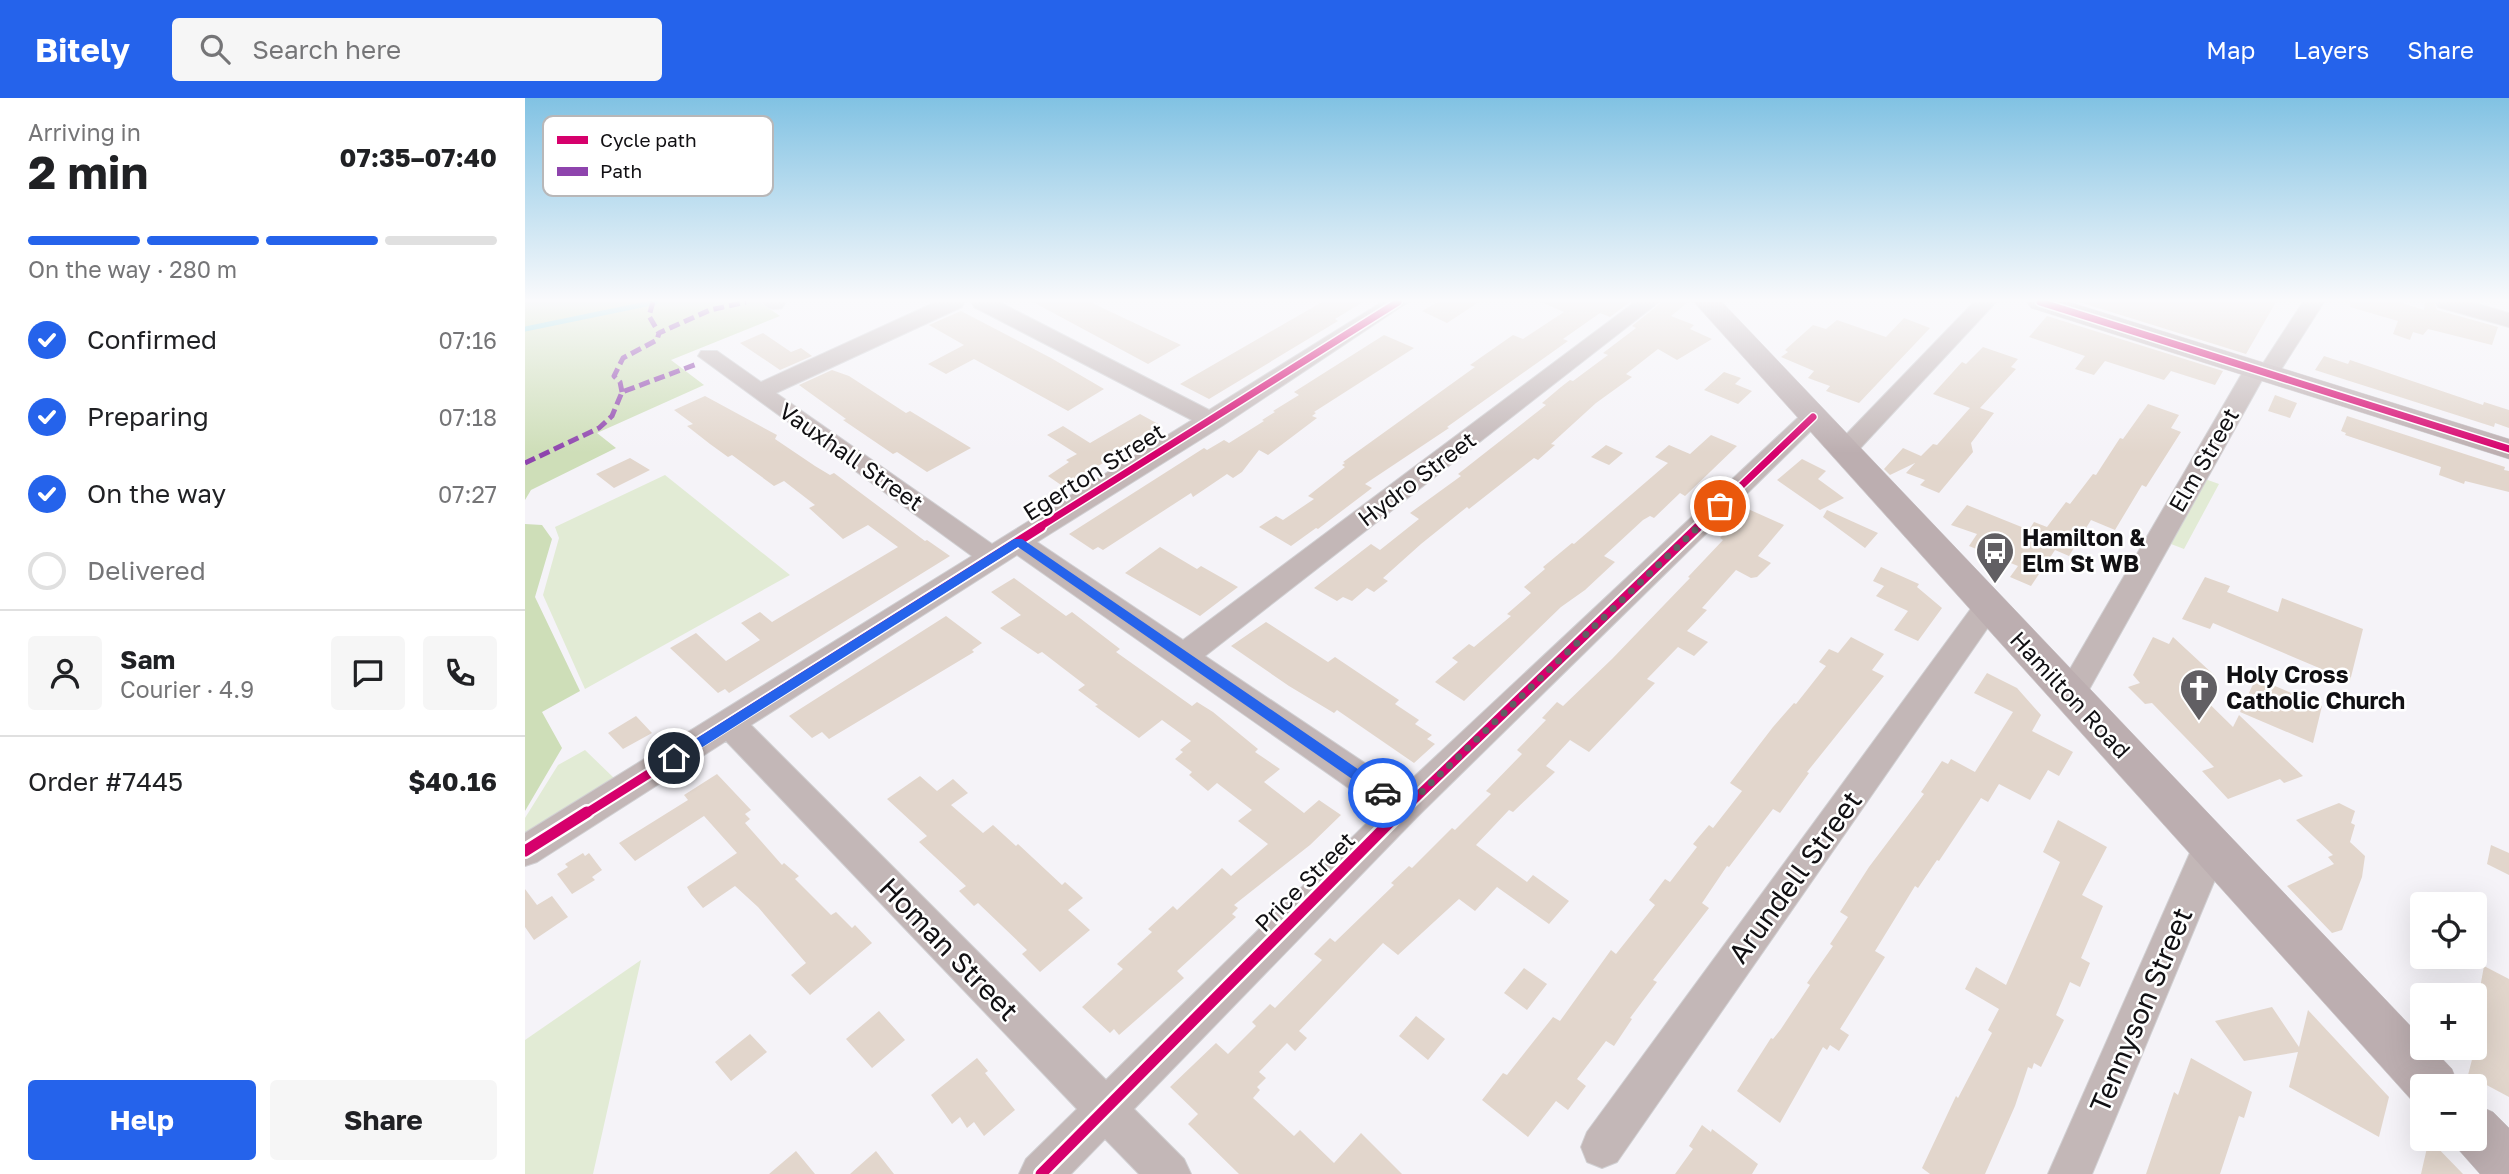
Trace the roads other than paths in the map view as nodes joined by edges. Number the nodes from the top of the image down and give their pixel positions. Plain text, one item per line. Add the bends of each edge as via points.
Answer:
1 (845, 352) edge
2 (1079, 352) edge
3 (1320, 352) edge
4 (1583, 352) edge
5 (1754, 352) edge
6 (1938, 352) edge
7 (2200, 352) edge
8 (2276, 352) edge
9 (709, 356) dead end
10 (2262, 372) junction
11 (759, 392) junction
12 (1813, 416) junction
13 (1213, 421) junction
14 (2509, 449) edge
15 (1844, 451) junction
16 (1005, 550) junction
17 (1989, 606) junction
18 (1185, 655) junction
19 (2070, 696) junction
20 (729, 724) junction
21 (1405, 808) junction
22 (2211, 846) junction
23 (525, 851) edge
24 (2422, 1074) edge
25 (1106, 1111) junction
26 (2487, 1143) edge
27 (1602, 1147) dead end
28 (2509, 1166) edge
29 (1041, 1174) edge
30 (1169, 1174) edge
31 (2070, 1174) edge

1 - 11 street
2 - 13 street
3 - 13 street, Egerton Street
4 - 18 street, Hydro Street
5 - 12 main road, Hamilton Road
6 - 15 street
7 - 10 main road
8 - 10 street, Elm Street
9 - 11 street, Vauxhall Street
10 - 14 main road
10 - 19 street, Elm Street
11 - 16 street, Vauxhall Street
12 - 15 main road, Hamilton Road
12 - 21 street, Price Street
13 - 16 street, Egerton Street
15 - 17 main road, Hamilton Road
16 - 18 street, Vauxhall Street
16 - 20 street, Egerton Street
17 - 19 main road, Hamilton Road
17 - 27 street, Arundell Street
18 - 21 street, Vauxhall Street
19 - 22 main road, Hamilton Road
20 - 23 street, Egerton Street
20 - 25 street, Homan Street
21 - 25 street, Price Street
22 - 24 main road, Hamilton Road
22 - 31 street, Tennyson Street
25 - 29 street, Price Street
25 - 30 street, Homan Street
26 - 28 main road

